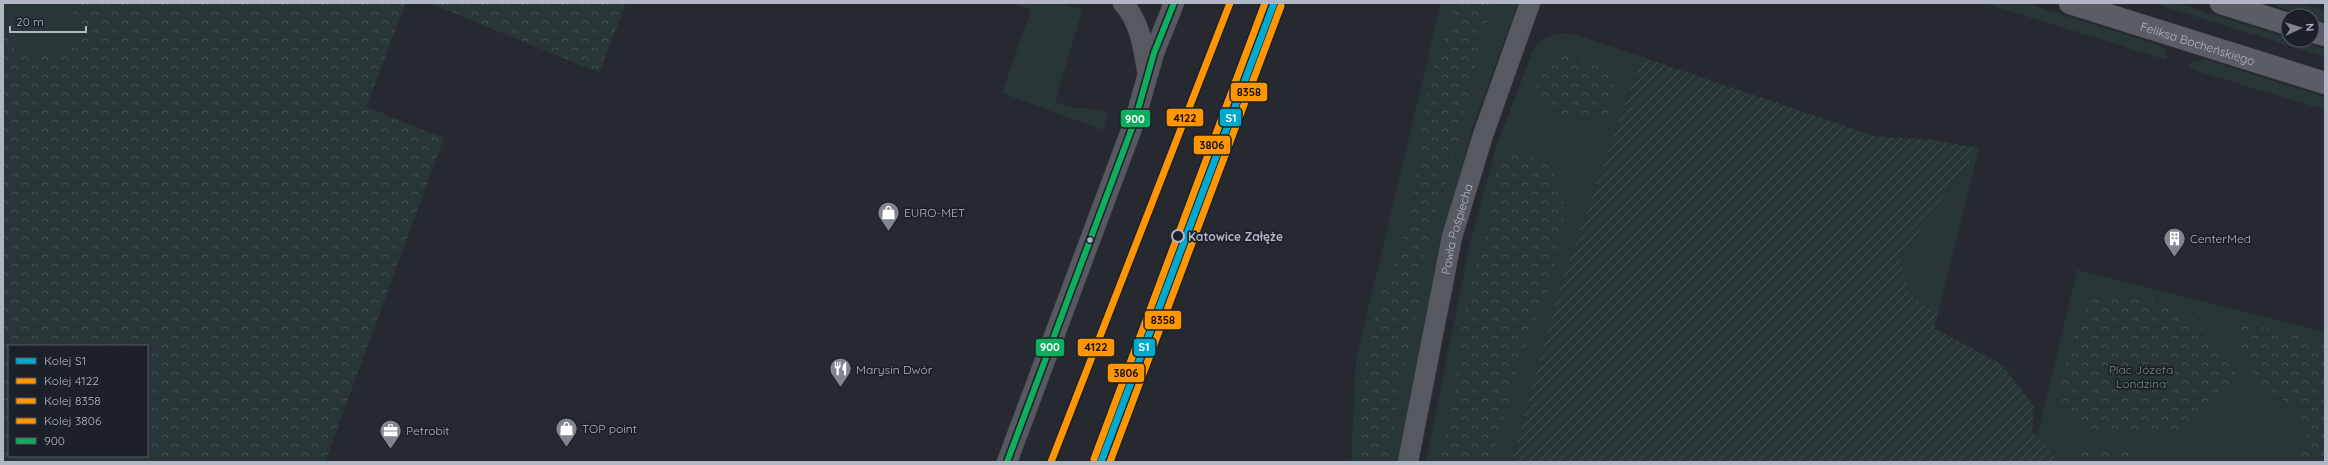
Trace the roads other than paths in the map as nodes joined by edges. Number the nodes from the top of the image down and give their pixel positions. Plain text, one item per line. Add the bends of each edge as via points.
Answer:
1 (1123, 3) edge
2 (1174, 3) edge
3 (1530, 3) edge
4 (2070, 3) edge
5 (2221, 3) edge
6 (2280, 21) edge
7 (1148, 74) junction
8 (2325, 83) edge
9 (1007, 462) edge
10 (1408, 462) edge

1 - 7 street via 1141,34
2 - 7 street
3 - 10 street, Pawła Pośpiecha via 1483,135 1452,237
4 - 8 main road, Feliksa Bocheńskiego
5 - 6 main road
7 - 9 street via 1135,120

